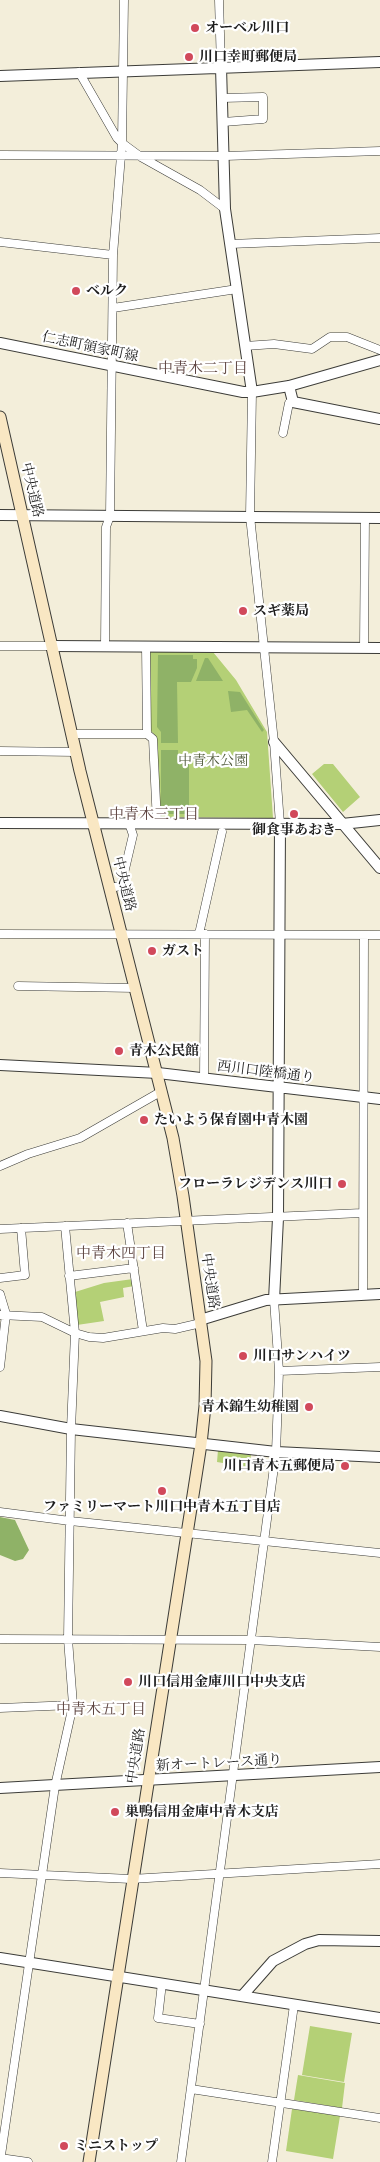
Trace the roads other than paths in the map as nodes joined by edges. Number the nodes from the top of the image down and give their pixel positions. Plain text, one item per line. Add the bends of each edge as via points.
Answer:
1 (124, 0) edge
2 (219, 0) edge
3 (380, 62) edge
4 (221, 66) junction
5 (123, 70) junction
6 (79, 72) junction
7 (0, 76) edge
8 (222, 98) junction
9 (223, 122) junction
10 (122, 143) junction
11 (380, 151) edge
12 (0, 155) edge
13 (224, 156) junction
14 (119, 157) junction
15 (141, 157) junction
16 (225, 209) junction
17 (380, 238) edge
18 (0, 242) edge
19 (230, 244) junction
20 (114, 254) junction
21 (237, 289) junction
22 (112, 308) junction
23 (0, 342) edge
24 (245, 346) junction
25 (380, 350) edge
26 (380, 360) edge
27 (112, 366) junction
28 (289, 386) junction
29 (252, 392) junction
30 (293, 402) junction
31 (380, 419) edge
32 (0, 424) edge
33 (282, 433) dead end
34 (22, 515) junction
35 (0, 516) edge
36 (110, 516) junction
37 (250, 516) junction
38 (364, 517) junction
39 (380, 518) edge
40 (0, 646) edge
41 (52, 646) junction
42 (104, 646) junction
43 (146, 646) junction
44 (263, 647) junction
45 (364, 648) junction
46 (380, 648) edge
47 (72, 734) junction
48 (147, 734) junction
49 (274, 742) junction
50 (0, 750) edge
51 (76, 752) junction
52 (380, 820) edge
53 (0, 823) edge
54 (92, 823) junction
55 (129, 823) junction
56 (157, 823) junction
57 (280, 824) junction
58 (342, 824) junction
59 (222, 832) dead end
60 (380, 868) edge
61 (109, 888) junction
62 (0, 934) edge
63 (202, 934) junction
64 (121, 935) junction
65 (281, 935) junction
66 (364, 935) junction
67 (380, 935) edge
68 (18, 986) dead end
69 (135, 988) junction
70 (0, 1065) edge
71 (158, 1073) junction
72 (204, 1079) junction
73 (279, 1088) junction
74 (162, 1091) junction
75 (363, 1097) junction
76 (380, 1099) edge
77 (0, 1166) edge
78 (362, 1213) junction
79 (278, 1218) junction
80 (186, 1220) junction
81 (128, 1223) junction
82 (65, 1226) junction
83 (0, 1228) edge
84 (21, 1228) junction
85 (134, 1268) junction
86 (69, 1276) junction
87 (0, 1278) edge
88 (0, 1294) edge
89 (380, 1294) edge
90 (363, 1295) junction
91 (274, 1300) junction
92 (3, 1315) edge
93 (201, 1322) junction
94 (143, 1331) junction
95 (75, 1333) junction
96 (0, 1367) edge
97 (380, 1367) edge
98 (279, 1371) junction
99 (0, 1416) edge
100 (71, 1429) junction
101 (200, 1444) junction
102 (276, 1452) junction
103 (380, 1457) edge
104 (0, 1512) edge
105 (70, 1522) junction
106 (186, 1532) junction
107 (265, 1540) junction
108 (380, 1552) edge
109 (0, 1639) edge
110 (68, 1639) junction
111 (251, 1640) junction
112 (169, 1641) junction
113 (380, 1647) edge
114 (73, 1705) junction
115 (0, 1708) edge
116 (380, 1767) edge
117 (232, 1776) junction
118 (147, 1781) junction
119 (55, 1786) junction
120 (0, 1788) edge
121 (380, 1864) edge
122 (0, 1873) edge
123 (220, 1873) junction
124 (42, 1876) junction
125 (131, 1879) junction
126 (380, 1940) edge
127 (0, 1958) edge
128 (29, 1962) junction
129 (117, 1976) junction
130 (162, 1984) junction
131 (204, 1990) junction
132 (243, 1996) junction
133 (294, 2005) junction
134 (380, 2018) edge
135 (200, 2024) junction
136 (190, 2089) junction
137 (280, 2103) junction
138 (380, 2118) edge
139 (0, 2158) edge
140 (0, 2162) edge
141 (28, 2162) edge
142 (89, 2162) edge
143 (181, 2162) edge
144 (272, 2162) edge

1 - 5 street
2 - 4 street
3 - 4 street
4 - 5 street
4 - 8 street
5 - 6 street
5 - 10 street
6 - 7 street
6 - 10 street
8 - 9 street
8 - 9 street via 263,97 263,119
9 - 13 street
10 - 14 street
10 - 15 street
11 - 13 street
12 - 14 street
13 - 15 street
13 - 16 street
14 - 15 street
14 - 20 street
15 - 16 street via 200,190
16 - 19 street
17 - 19 street
18 - 20 street
19 - 21 street
20 - 22 street
21 - 22 street
21 - 24 street
22 - 27 street
23 - 27 street, 仁志町領家町線
24 - 25 street via 274,344 312,349 330,337 347,337
24 - 29 street
26 - 28 street, 仁志町領家町線
27 - 29 street, 仁志町領家町線
27 - 36 street
28 - 29 street, 仁志町領家町線
28 - 30 street
29 - 37 street
30 - 31 street
30 - 33 street via 289,403
32 - 34 main road, 中央道路
34 - 35 street
34 - 36 street
34 - 41 main road, 中央道路
36 - 37 street
36 - 42 street via 106,527
37 - 38 street
37 - 44 street
38 - 39 street
38 - 45 street
40 - 41 street
41 - 42 street
41 - 47 main road, 中央道路
42 - 43 street
43 - 44 street
43 - 48 street
44 - 45 street
44 - 49 street
45 - 46 street
47 - 48 street
47 - 51 main road, 中央道路
48 - 56 street via 153,739
49 - 57 street
49 - 58 street
50 - 51 street
51 - 54 main road, 中央道路
52 - 58 street
53 - 54 street
54 - 55 street
54 - 61 main road, 中央道路
55 - 56 street
55 - 61 street via 133,835 121,886
56 - 57 street
57 - 58 street
57 - 65 street
58 - 60 street
59 - 63 street
61 - 64 main road, 中央道路
62 - 64 street
63 - 64 street
63 - 65 street
63 - 72 street
64 - 69 main road, 中央道路
65 - 66 street
65 - 73 street
66 - 67 street
66 - 75 street
68 - 69 street
69 - 71 main road, 中央道路
70 - 71 street, 西川口陸橋通り
71 - 72 street, 西川口陸橋通り
71 - 74 main road, 中央道路
72 - 73 street, 西川口陸橋通り
73 - 75 street, 西川口陸橋通り
73 - 79 street
74 - 77 street via 80,1138
74 - 80 main road, 中央道路
75 - 76 street, 西川口陸橋通り
75 - 78 street
78 - 79 street
78 - 90 street
79 - 80 street
79 - 91 street
80 - 81 street
80 - 93 main road, 中央道路
81 - 82 street
81 - 85 street
82 - 84 street
82 - 86 street
83 - 84 street
84 - 87 street via 25,1275
85 - 86 street
85 - 94 street
86 - 95 street
88 - 92 street
89 - 90 street
90 - 91 street
91 - 93 street
91 - 98 street
92 - 95 street via 42,1317
92 - 96 street
93 - 94 street via 175,1329
93 - 101 main road, 中央道路 via 206,1382
94 - 95 street via 103,1338
95 - 100 street
97 - 98 street
98 - 102 street
99 - 100 street
100 - 101 street
100 - 105 street
101 - 102 street
101 - 106 main road, 中央道路
102 - 103 street
102 - 107 street
104 - 105 street
105 - 106 street
105 - 110 street
106 - 107 street
106 - 112 main road, 中央道路
107 - 108 street
107 - 111 street
109 - 110 street
110 - 112 street
110 - 114 street
111 - 112 street
111 - 113 street
111 - 117 street
112 - 118 main road, 中央道路
114 - 115 street
114 - 119 street
116 - 117 street, 新オートレース通り
117 - 118 street, 新オートレース通り
117 - 123 street
118 - 119 street, 新オートレース通り
118 - 125 main road, 中央道路
119 - 120 street, 新オートレース通り
119 - 124 street
121 - 123 street
122 - 124 street
123 - 125 street
123 - 131 street
124 - 125 street
124 - 128 street
125 - 129 main road, 中央道路
126 - 132 street via 319,1940 304,1944 273,1961
127 - 128 street
128 - 129 street
128 - 139 street
129 - 130 street
129 - 142 main road, 中央道路
130 - 131 street
130 - 135 street via 158,2018
131 - 132 street
131 - 135 street
132 - 133 street
133 - 134 street
133 - 137 street
135 - 136 street
136 - 137 street
136 - 143 street
137 - 138 street
137 - 144 street
139 - 140 street
139 - 141 street

